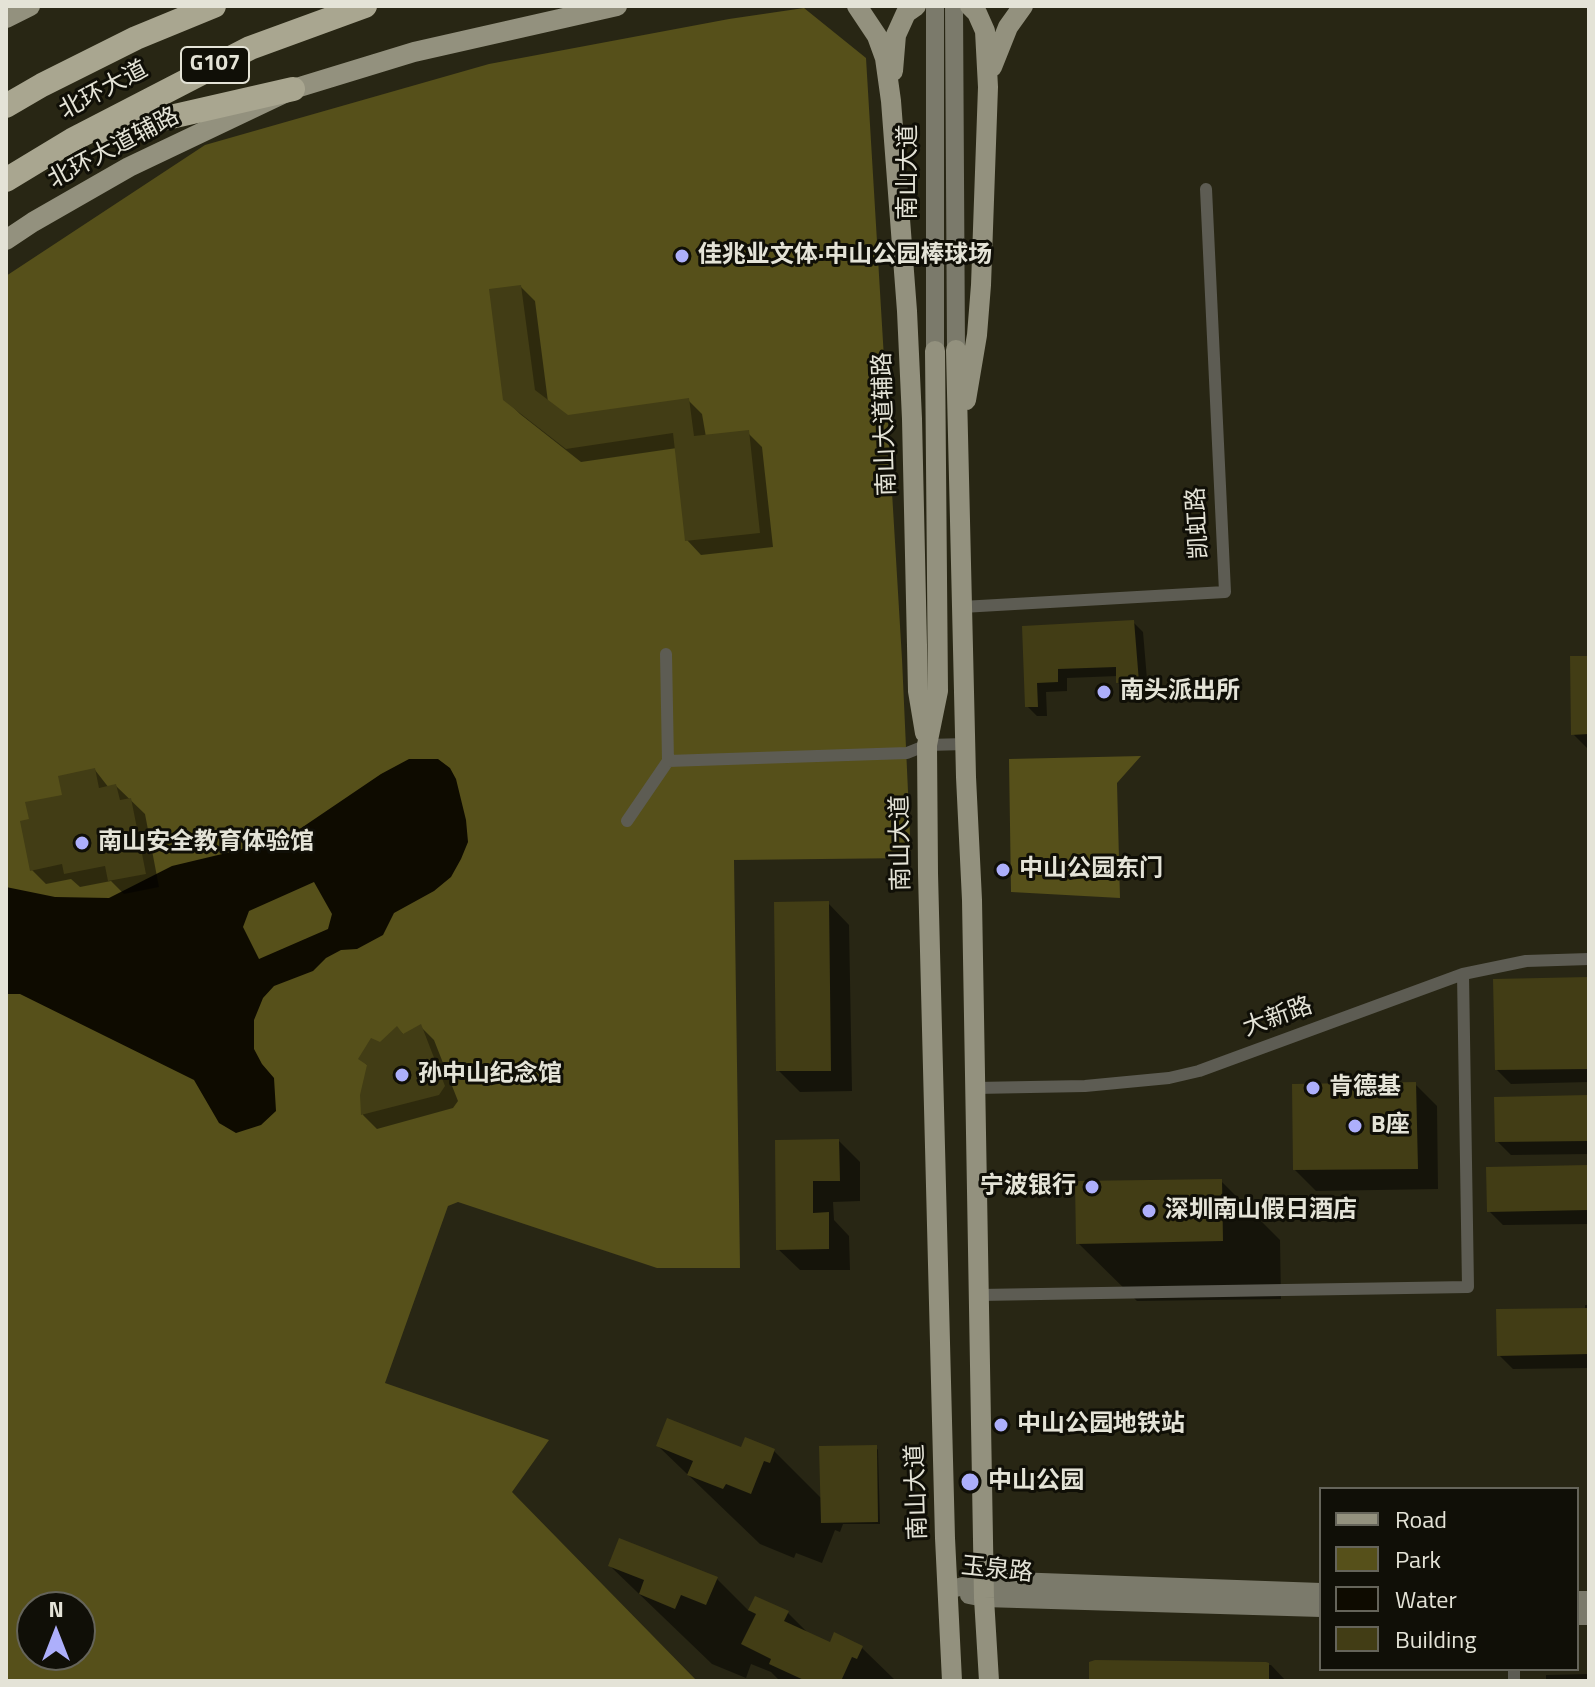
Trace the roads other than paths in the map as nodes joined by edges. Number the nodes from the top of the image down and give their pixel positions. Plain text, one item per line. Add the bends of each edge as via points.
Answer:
1 (30, 6) edge
2 (214, 6) edge
3 (365, 6) edge
4 (617, 6) edge
5 (857, 6) edge
6 (916, 6) edge
7 (935, 6) edge
8 (954, 6) edge
9 (970, 6) edge
10 (1023, 6) edge
11 (6, 18) edge
12 (988, 87) junction
13 (293, 89) junction
14 (891, 101) junction
15 (6, 106) edge
16 (72, 140) junction
17 (6, 180) edge
18 (1206, 189) dead end
19 (6, 240) edge
20 (956, 350) joint
21 (935, 351) joint
22 (958, 444) junction
23 (936, 445) junction
24 (962, 607) junction
25 (666, 654) dead end
26 (966, 744) junction
27 (927, 745) junction
28 (668, 761) junction
29 (627, 821) dead end
30 (1589, 959) edge
31 (1463, 974) junction
32 (975, 1088) junction
33 (979, 1295) junction
34 (947, 1590) junction
35 (984, 1590) junction
36 (1319, 1592) edge
37 (1319, 1608) edge
38 (952, 1681) edge
39 (989, 1681) edge

1 - 11 main road
2 - 15 highway, 北环大道 / G107 via 136,38
3 - 16 highway, 北环大道 / G107 via 250,48
4 - 13 main road, 北环大道辅路 via 414,52
5 - 14 main road via 885,58
6 - 14 main road via 906,13 896,35
7 - 21 street, 南山大道
8 - 20 street, 南山大道
9 - 12 main road via 985,31
10 - 12 main road via 1000,44
12 - 22 main road via 979,310
13 - 16 highway
13 - 19 main road, 北环大道辅路 via 129,167
14 - 27 main road, 南山大道辅路 via 912,404 918,691
16 - 17 highway, 北环大道 / G107
18 - 24 street, 凯虹路 via 1225,592
20 - 22 main road, 南山大道
21 - 23 main road, 南山大道
22 - 23 main road
22 - 24 main road, 南山大道
23 - 27 main road, 南山大道 via 938,691
24 - 26 main road, 南山大道
25 - 28 street
26 - 27 street
26 - 32 main road, 南山大道
27 - 28 street via 907,753
27 - 34 main road, 南山大道
28 - 29 street
30 - 31 street, 大新路 via 1526,961
31 - 32 street, 大新路 via 1184,1074 1133,1083
31 - 33 street via 1468,1287
32 - 33 main road, 南山大道
33 - 35 main road, 南山大道
34 - 35 street, 玉泉路
34 - 38 main road, 南山大道
35 - 36 street, 玉泉路
35 - 37 street, 玉泉路
35 - 39 main road, 南山大道

